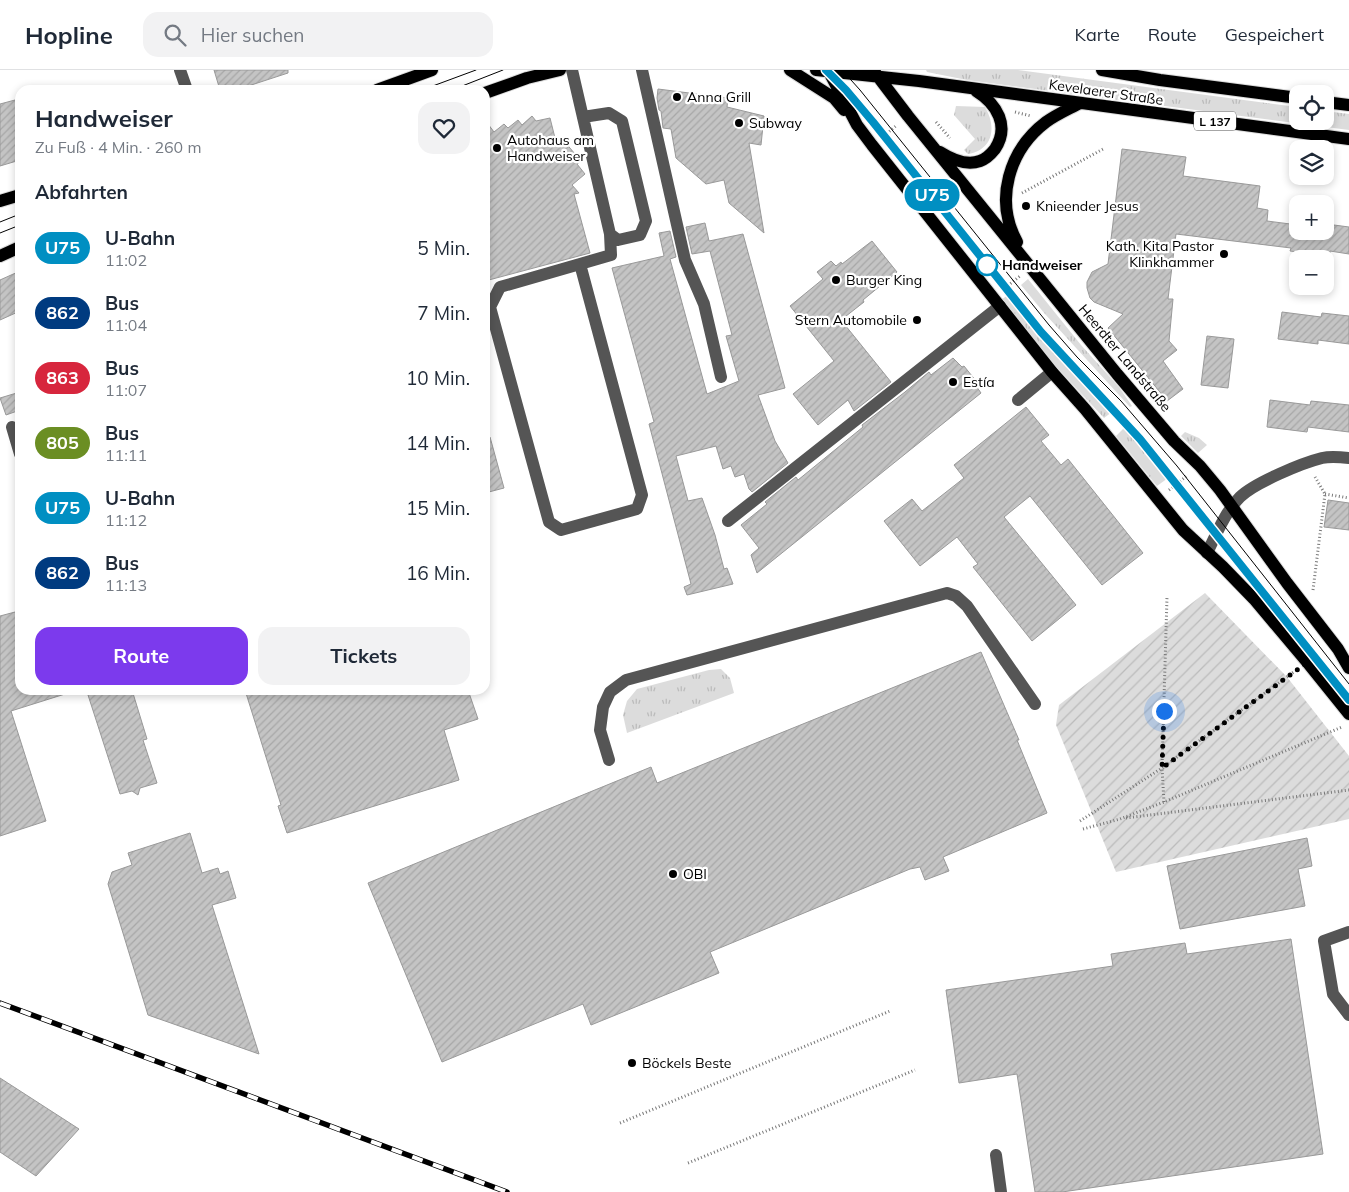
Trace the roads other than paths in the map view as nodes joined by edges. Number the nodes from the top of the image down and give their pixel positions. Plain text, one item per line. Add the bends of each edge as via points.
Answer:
1 (180, 70) edge
2 (432, 70) edge
3 (560, 70) edge
4 (572, 70) edge
5 (642, 70) edge
6 (790, 70) edge
7 (825, 70) edge
8 (1102, 70) edge
9 (875, 73) edge
10 (1161, 75) edge
11 (185, 85) edge
12 (391, 85) edge
13 (972, 89) junction
14 (490, 91) edge
15 (1289, 96) edge
16 (1334, 103) edge
17 (1080, 104) junction
18 (1349, 105) edge
19 (583, 118) junction
20 (857, 125) junction
21 (1349, 139) edge
22 (935, 149) junction
23 (15, 196) edge
24 (0, 201) edge
25 (610, 234) junction
26 (15, 250) edge
27 (0, 256) edge
28 (580, 264) junction
29 (1031, 268) junction
30 (996, 302) junction
31 (1052, 372) junction
32 (721, 376) dead end
33 (1018, 400) dead end
34 (11, 427) edge
35 (15, 439) edge
36 (1349, 458) edge
37 (1232, 506) junction
38 (728, 521) dead end
39 (1207, 554) junction
40 (1349, 668) edge
41 (1035, 704) dead end
42 (1349, 714) edge
43 (609, 760) dead end
44 (1349, 932) edge
45 (1349, 1016) edge
46 (996, 1155) dead end
47 (1001, 1192) edge

1 - 11 street
2 - 12 main road
3 - 14 main road
4 - 19 street
5 - 32 street via 684,260 704,304
6 - 20 main road via 834,98
7 - 9 main road, Kevelaerer Straße / L 137
7 - 20 main road
8 - 10 main road, Kevelaerer Straße
9 - 13 main road, Kevelaerer Straße / L 137
9 - 22 main road, Heerdter Landstraße
10 - 15 main road, Kevelaerer Straße
13 - 17 main road, Kevelaerer Straße / L 137
13 - 22 main road via 996,108 1001,119 999,143 981,161 962,162
16 - 18 main road
17 - 21 main road, Kevelaerer Straße / L 137
17 - 29 main road via 1059,113 1034,133 1019,150 1012,166 1006,188 1006,210 1012,233
19 - 25 street
19 - 25 street via 609,112 622,121 646,221 640,235 618,240
20 - 30 main road
22 - 29 main road, Heerdter Landstraße
23 - 24 main road
25 - 28 street via 611,255
26 - 27 main road
28 - 28 street via 642,495 637,509 561,530 549,522 490,307 500,287
29 - 37 main road, Heerdter Landstraße
30 - 31 main road
30 - 38 street
31 - 33 street
31 - 39 main road via 1157,500
34 - 35 street
36 - 37 street via 1322,458 1308,463 1262,482 1240,496
37 - 39 street
37 - 40 main road, Heerdter Landstraße
39 - 42 main road via 1254,599
41 - 43 street via 967,606 947,593 626,680 610,692 603,707 600,730
44 - 45 street via 1324,941 1333,994
46 - 47 street

